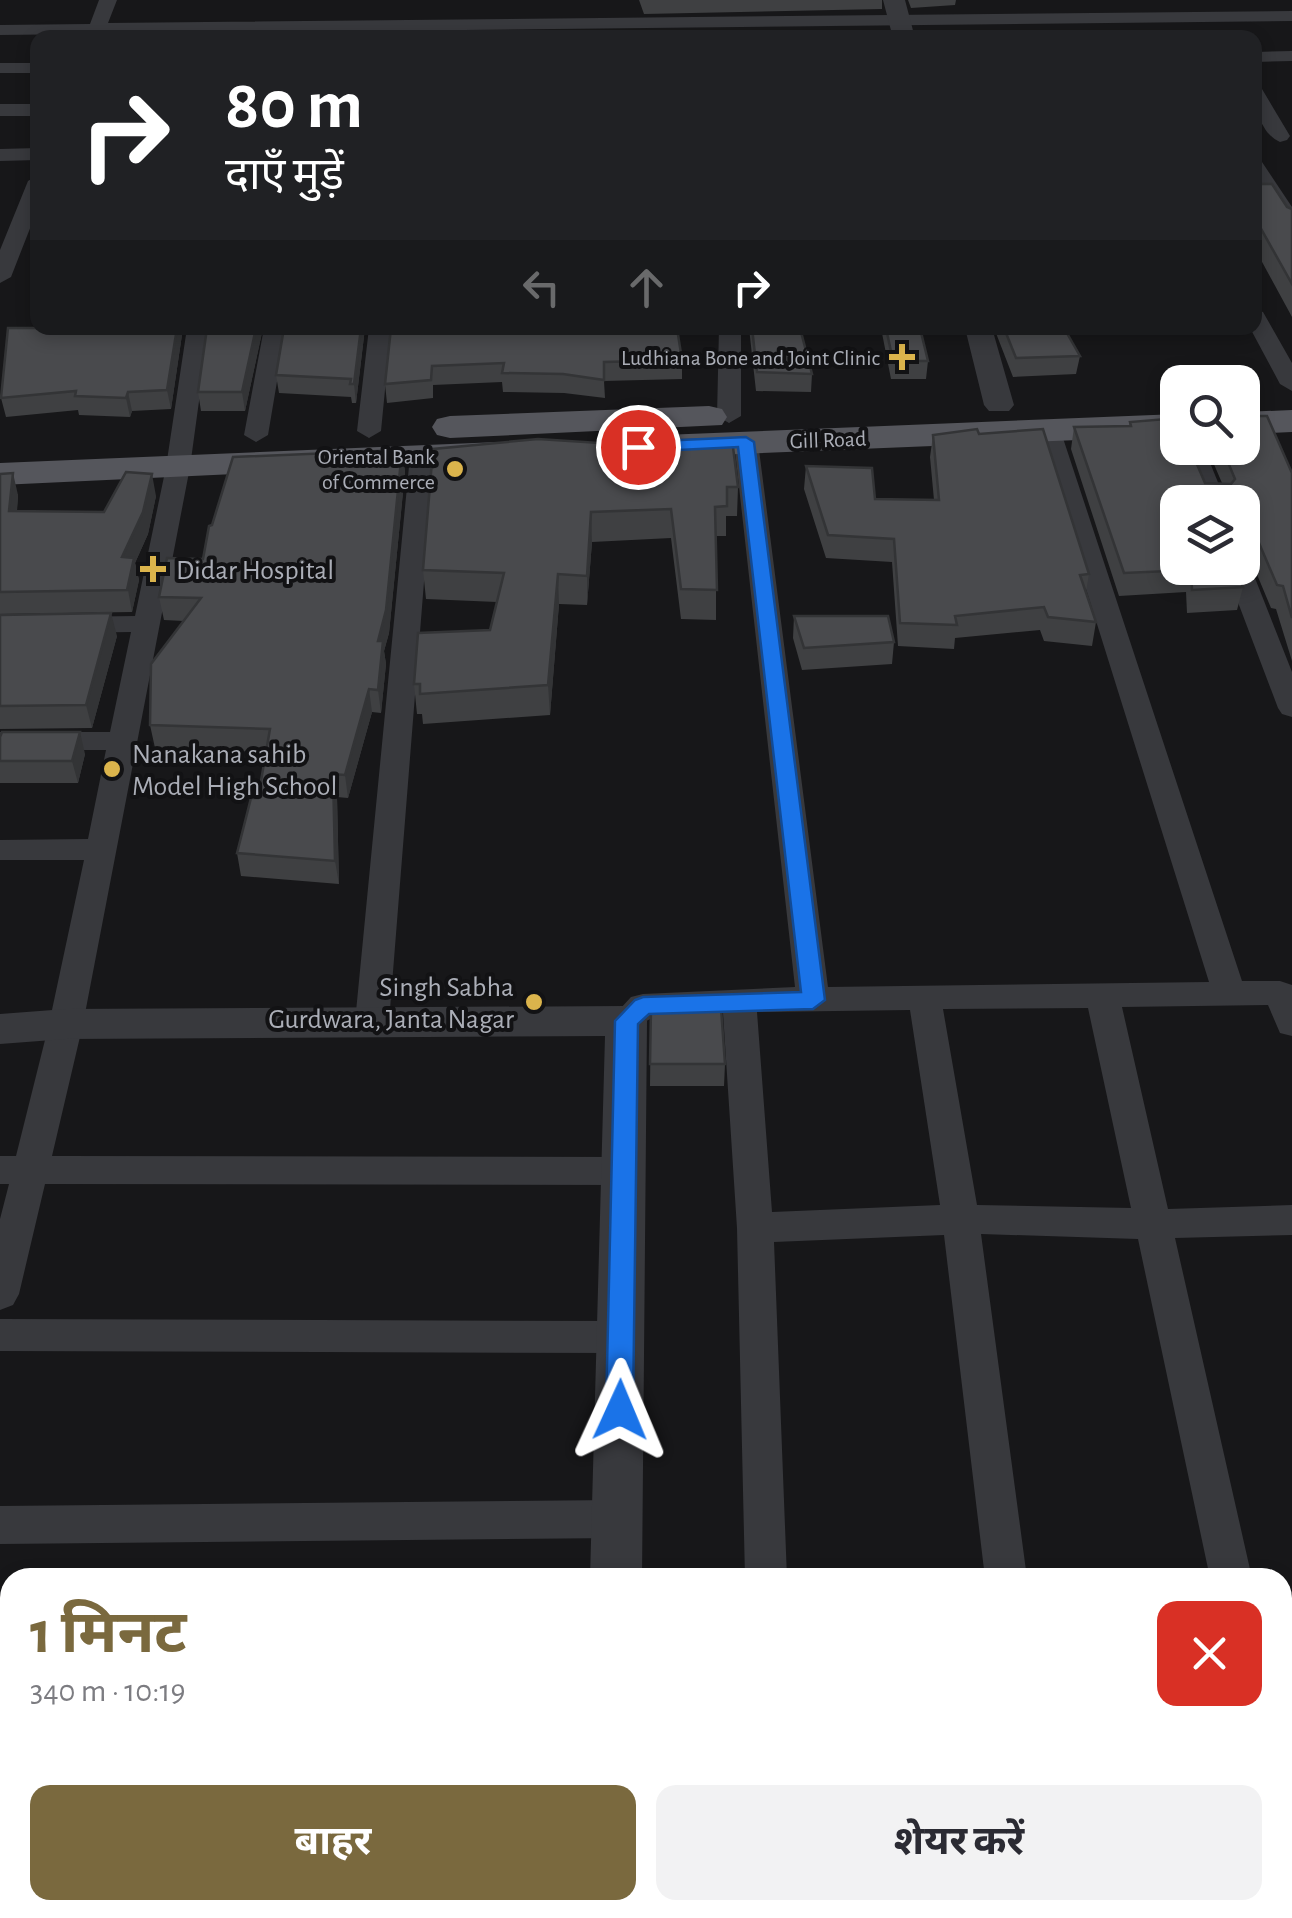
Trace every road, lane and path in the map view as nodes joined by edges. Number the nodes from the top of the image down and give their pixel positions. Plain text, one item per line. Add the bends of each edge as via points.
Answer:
1 (108, 0) edge
2 (605, 0) edge
3 (1292, 16) edge
4 (900, 19) edge
5 (605, 22) junction
6 (0, 30) edge
7 (96, 30) edge
8 (234, 30) edge
9 (30, 31) edge
10 (1292, 56) edge
11 (1262, 57) edge
12 (0, 68) edge
13 (30, 68) edge
14 (1262, 106) edge
15 (0, 110) edge
16 (30, 110) edge
17 (1286, 136) edge
18 (30, 154) edge
19 (0, 155) edge
20 (1262, 177) edge
21 (30, 204) edge
22 (1292, 223) edge
23 (5, 253) edge
24 (30, 254) edge
25 (0, 277) edge
26 (1262, 330) edge
27 (197, 335) edge
28 (274, 335) edge
29 (379, 335) edge
30 (731, 335) edge
31 (980, 335) edge
32 (1292, 384) edge
33 (1292, 396) edge
34 (1260, 397) edge
35 (1160, 400) edge
36 (998, 405) junction
37 (1292, 421) edge
38 (1260, 422) edge
39 (1160, 426) edge
40 (738, 429) junction
41 (369, 430) junction
42 (1048, 430) junction
43 (256, 435) junction
44 (0, 445) edge
45 (180, 453) junction
46 (422, 456) junction
47 (0, 474) edge
48 (1245, 585) edge
49 (145, 624) junction
50 (0, 626) edge
51 (1292, 708) edge
52 (0, 741) edge
53 (121, 741) junction
54 (100, 849) junction
55 (0, 850) edge
56 (1229, 993) junction
57 (1103, 998) junction
58 (739, 1000) junction
59 (813, 1000) junction
60 (925, 1000) junction
61 (1288, 1003) edge
62 (626, 1021) junction
63 (372, 1022) junction
64 (66, 1024) junction
65 (0, 1028) edge
66 (15, 1170) edge
67 (624, 1171) junction
68 (961, 1219) junction
69 (1292, 1220) edge
70 (1152, 1224) junction
71 (755, 1228) junction
72 (0, 1294) edge
73 (0, 1335) edge
74 (621, 1338) junction
75 (618, 1518) junction
76 (0, 1525) edge
77 (616, 1568) edge
78 (766, 1568) edge
79 (1005, 1568) edge
80 (1228, 1568) edge

1 - 7 street
2 - 5 street
3 - 4 street
4 - 5 street
5 - 8 street
6 - 9 street
10 - 11 street
12 - 13 street
14 - 17 street
15 - 16 street
18 - 19 street
20 - 22 street
21 - 23 street
23 - 24 street
23 - 25 street
26 - 32 street
27 - 45 street
28 - 43 street
29 - 41 street
30 - 40 street
31 - 36 street
33 - 34 main road
35 - 36 main road, Gill Road
36 - 40 main road, Gill Road
37 - 38 main road
39 - 42 main road, Gill Road
40 - 41 main road, Gill Road
40 - 42 main road, Gill Road
40 - 46 main road, Gill Road
40 - 59 street
41 - 43 main road, Gill Road
42 - 56 street
43 - 45 main road, Gill Road
44 - 45 main road, Gill Road
45 - 46 main road, Gill Road
45 - 47 main road, Gill Road
45 - 49 street
46 - 63 street
48 - 51 street
49 - 50 street
49 - 53 street
52 - 53 street
53 - 54 street
54 - 55 street
54 - 64 street
56 - 57 street
56 - 61 street
57 - 60 street
57 - 70 street
58 - 59 street
58 - 62 street via 643,1006
58 - 71 street
59 - 60 street
60 - 68 street
62 - 63 street
62 - 67 street
63 - 64 street
64 - 65 street
64 - 66 street
66 - 67 street
66 - 72 street
67 - 74 street
68 - 70 street
68 - 71 street
68 - 79 street
69 - 70 street
70 - 80 street
71 - 78 street
73 - 74 street
74 - 75 street
75 - 76 street
75 - 77 street

